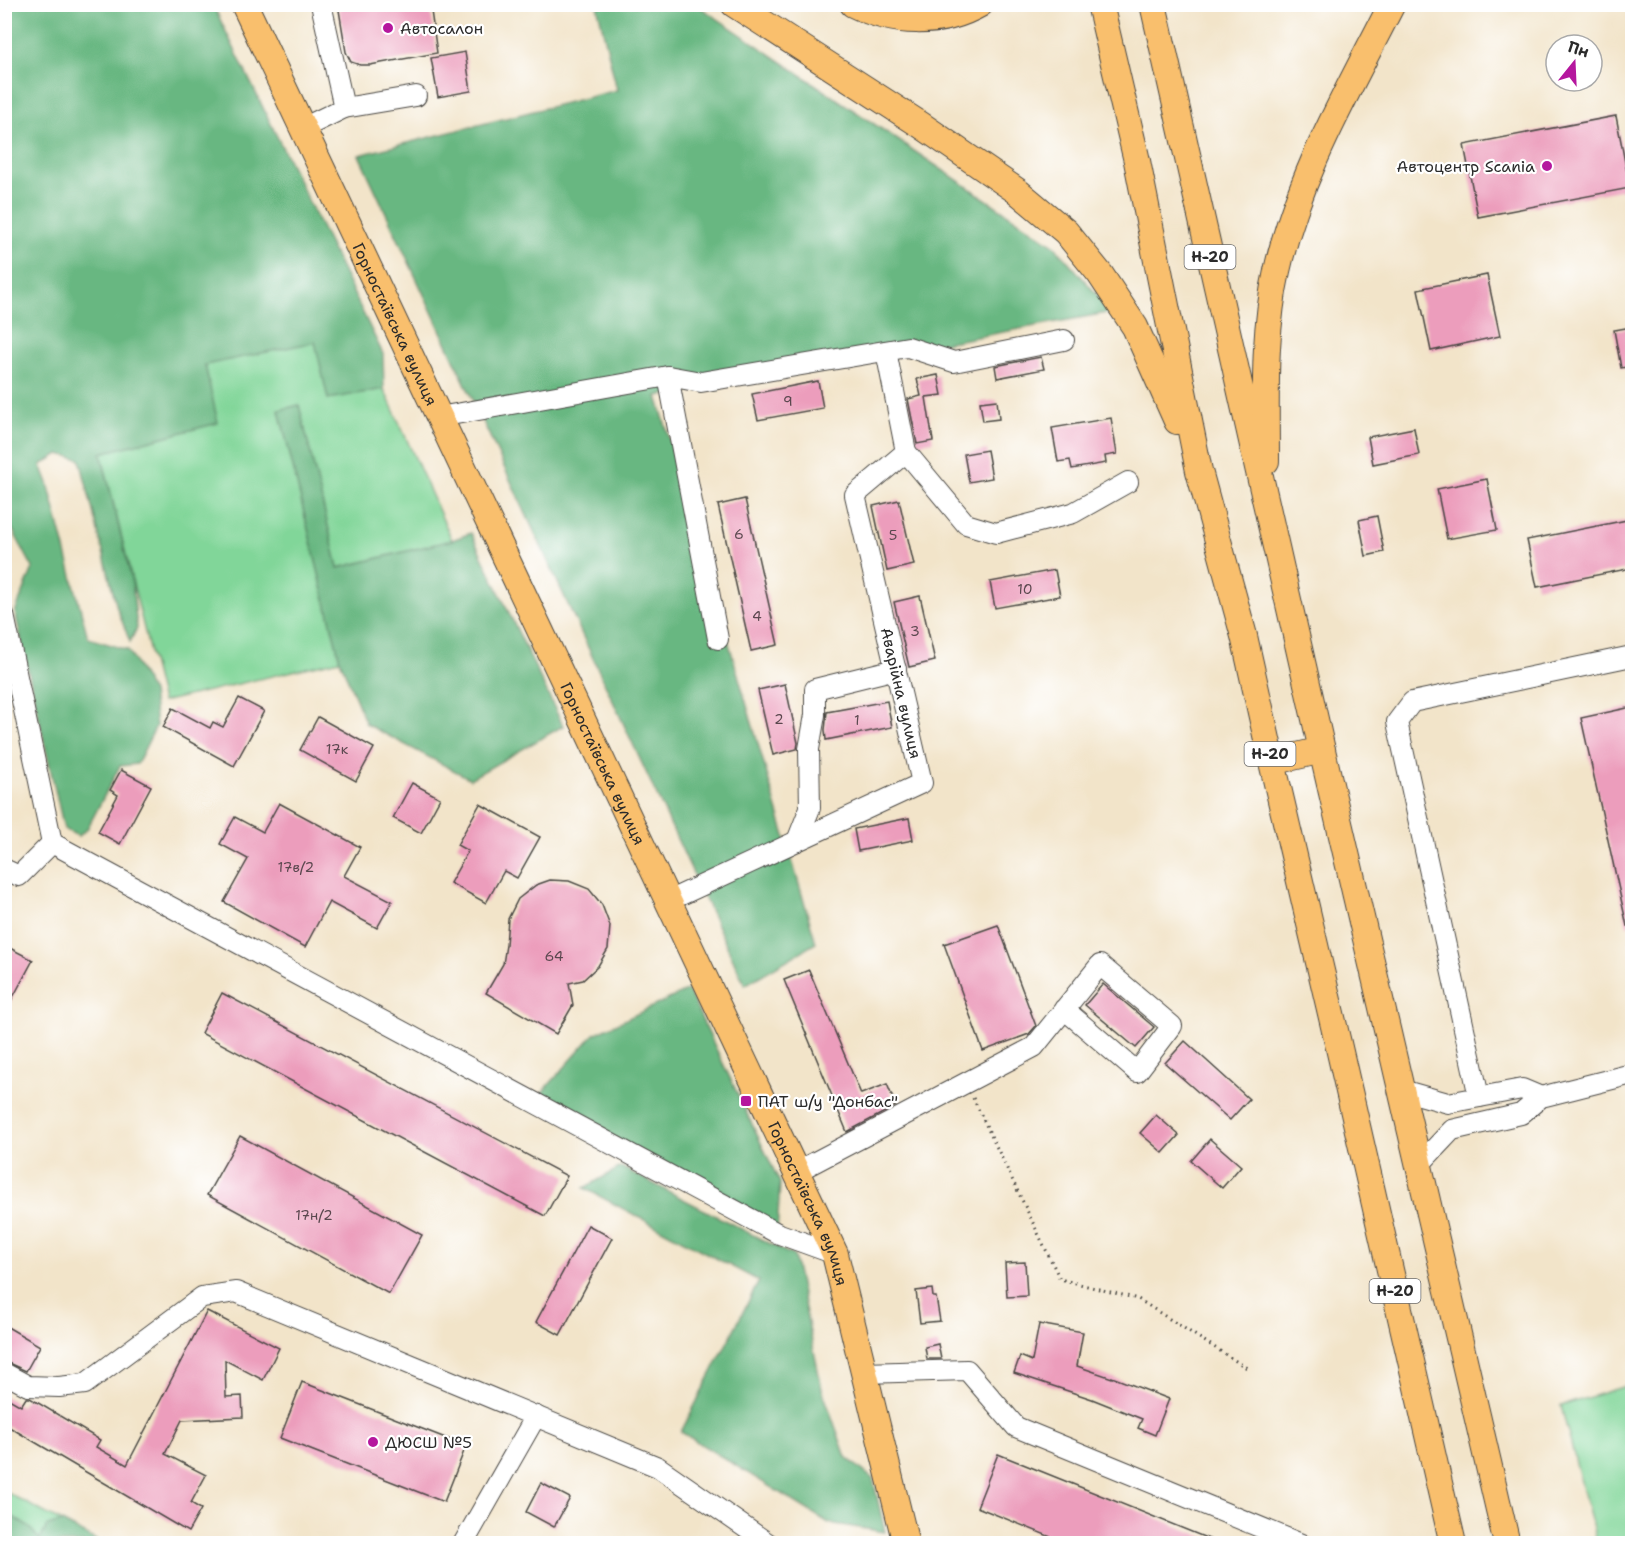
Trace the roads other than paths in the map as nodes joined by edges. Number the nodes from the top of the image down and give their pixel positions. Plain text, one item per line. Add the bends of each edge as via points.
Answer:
1 (244, 4) edge
2 (321, 4) edge
3 (734, 4) edge
4 (853, 4) edge
5 (980, 4) edge
6 (1100, 4) edge
7 (1154, 4) edge
8 (1392, 4) edge
9 (416, 96) dead end
10 (344, 108) junction
11 (303, 128) junction
12 (1064, 340) dead end
13 (886, 351) junction
14 (668, 376) junction
15 (439, 417) junction
16 (906, 452) junction
17 (1199, 471) junction
18 (1128, 482) dead end
19 (1267, 510) junction
20 (4, 615) edge
21 (718, 639) dead end
22 (1632, 656) edge
23 (896, 669) junction
24 (1322, 750) junction
25 (1272, 762) junction
26 (797, 841) junction
27 (52, 843) junction
28 (5, 871) edge
29 (668, 901) junction
30 (1064, 1009) junction
31 (1632, 1074) edge
32 (1402, 1090) junction
33 (1479, 1097) junction
34 (1541, 1097) junction
35 (1419, 1165) junction
36 (796, 1172) junction
37 (835, 1254) junction
38 (4, 1373) edge
39 (864, 1373) junction
40 (536, 1416) junction
41 (463, 1544) edge
42 (769, 1544) edge
43 (906, 1544) edge
44 (1301, 1544) edge
45 (1454, 1544) edge
46 (1507, 1544) edge

1 - 11 main road, Горностаївська вулиця
2 - 10 street
3 - 17 main road via 988,171 1066,232 1136,327
4 - 5 main road via 896,20 924,21
6 - 17 main road, Н-20 via 1137,161
7 - 19 main road, Н-20
8 - 19 main road via 1311,165 1290,219 1276,272 1267,372
9 - 10 street
10 - 11 street
11 - 15 main road, Горностаївська вулиця
12 - 13 street via 954,362 908,347
13 - 14 street via 701,382
13 - 16 street
14 - 15 street
14 - 21 street
15 - 29 main road, Горностаївська вулиця
16 - 18 street via 966,524 996,533 1073,513
16 - 23 street, Аварійна вулиця via 855,495
17 - 25 main road, Н-20 via 1244,636
19 - 24 main road, Н-20
20 - 27 street
22 - 33 street via 1412,702 1397,722
23 - 26 street via 815,689 809,749 810,808
23 - 26 street, Аварійна вулиця via 922,783
24 - 25 main road
24 - 32 main road, Н-20
25 - 45 main road, Н-20
26 - 29 street, Аварійна вулиця
27 - 28 street via 19,876
27 - 37 street via 766,1228
29 - 36 main road, Горностаївська вулиця
30 - 30 street via 1100,965 1172,1026 1137,1072
30 - 36 street via 1034,1047
31 - 34 street
32 - 33 street via 1448,1103
32 - 35 main road, Н-20
33 - 34 street via 1522,1089
34 - 35 street via 1521,1114 1452,1130
35 - 46 main road, Н-20
36 - 37 main road, Горностаївська вулиця
37 - 39 main road, Горностаївська вулиця
38 - 40 street via 28,1386 85,1384 202,1297 236,1292
39 - 43 main road, Горностаївська вулиця
39 - 44 street via 967,1370 1017,1427
40 - 41 street
40 - 42 street via 658,1467

